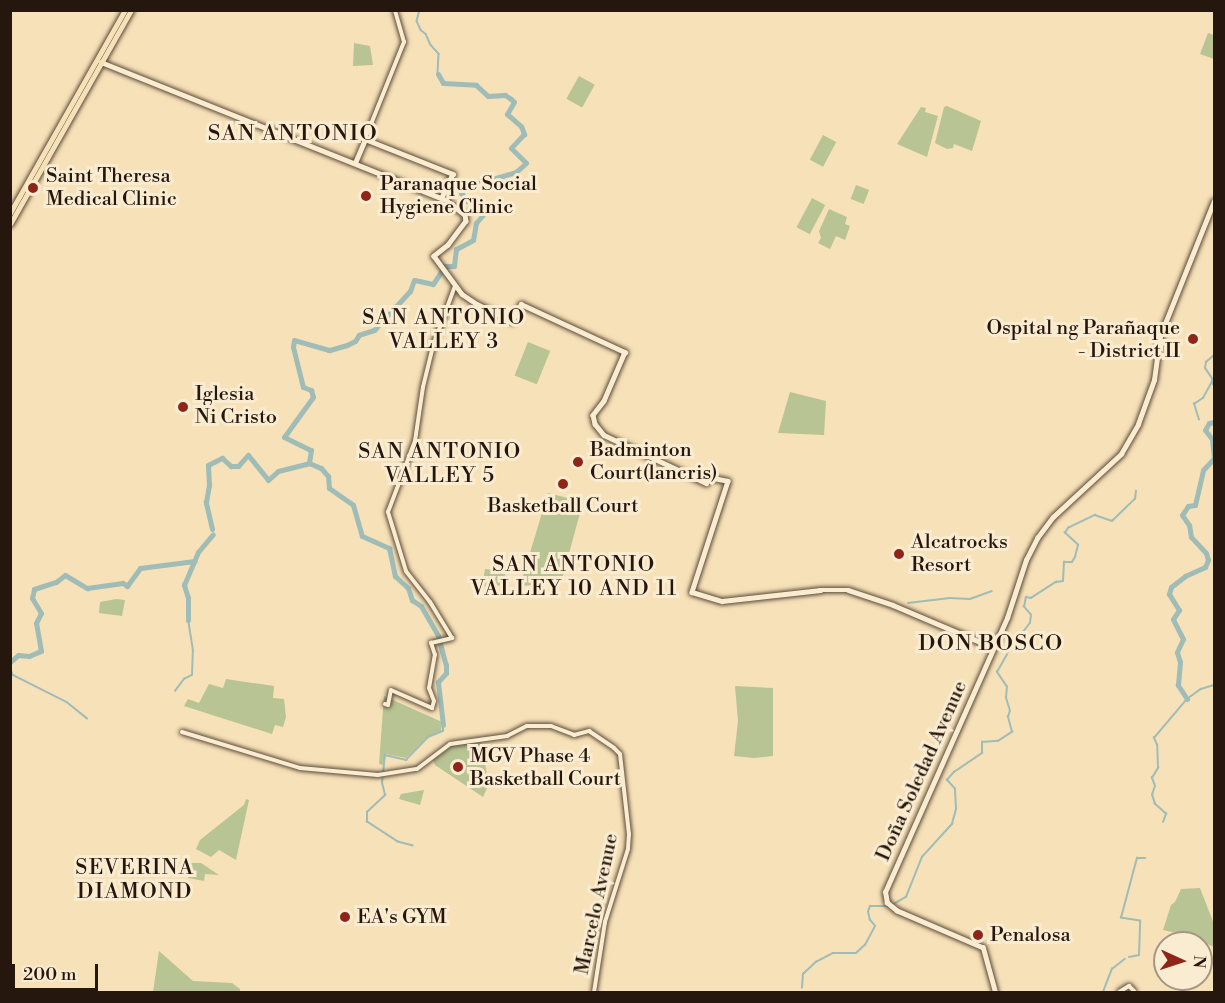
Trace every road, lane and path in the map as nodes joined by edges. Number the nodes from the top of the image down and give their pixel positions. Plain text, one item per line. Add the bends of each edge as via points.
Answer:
1 (125, 10) edge
2 (131, 10) edge
3 (395, 10) edge
4 (100, 62) junction
5 (365, 139) junction
6 (355, 163) junction
7 (442, 198) junction
8 (1215, 201) edge
9 (10, 213) edge
10 (10, 224) edge
11 (455, 286) junction
12 (992, 647) junction
13 (386, 705) dead end
14 (182, 732) dead end
15 (594, 993) edge
16 (995, 993) edge
17 (1119, 993) edge
18 (1135, 993) edge

1 - 4 main road
2 - 4 main road
3 - 5 street via 404,42
4 - 6 main road
4 - 9 main road
4 - 10 main road
5 - 6 main road
5 - 7 main road via 453,174
6 - 7 main road
7 - 11 main road via 465,215 466,221 434,256
8 - 12 main road, Doña Soledad Avenue via 1160,336 1155,378 1135,431 1121,454 1053,517 1037,538
11 - 12 main road via 477,304 512,321 521,304 625,353 604,401 593,415 606,438 706,483 708,477 728,481 691,590 722,601 849,590 893,604
11 - 13 street via 433,346 415,441 388,512 406,571 452,638 431,642 435,655 429,688 434,701 432,708 391,690
12 - 16 main road, Doña Soledad Avenue via 886,889 889,905 903,915 983,948
14 - 15 street, Marcelo Avenue via 300,768 381,774 417,769 450,744 507,736 527,726 551,726 574,735 589,731 620,754 629,840 605,922
17 - 18 street via 1127,986

